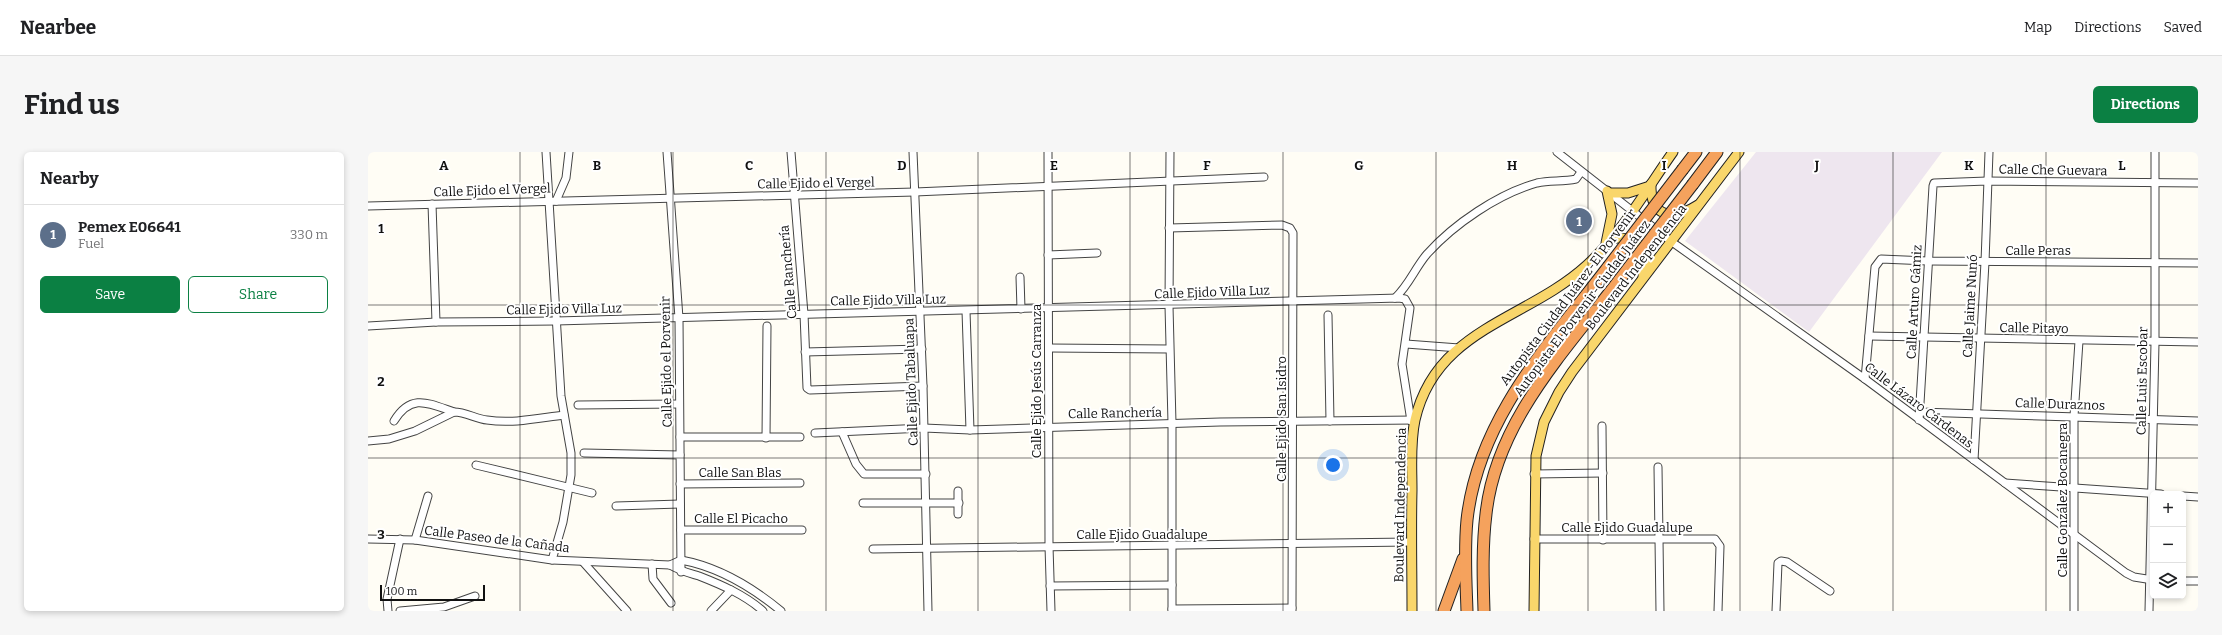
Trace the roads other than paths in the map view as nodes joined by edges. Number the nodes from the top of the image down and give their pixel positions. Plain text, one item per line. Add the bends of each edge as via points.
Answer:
1 (546, 152) edge
2 (569, 152) edge
3 (667, 152) edge
4 (791, 152) edge
5 (913, 152) edge
6 (1048, 152) edge
7 (1170, 152) edge
8 (1557, 152) edge
9 (1673, 152) edge
10 (1696, 152) edge
11 (1717, 152) edge
12 (1739, 152) edge
13 (1989, 152) edge
14 (2155, 152) edge
15 (1581, 172) junction
16 (1264, 177) dead end
17 (1987, 181) junction
18 (1169, 182) junction
19 (2155, 183) junction
20 (2198, 183) edge
21 (1650, 185) junction
22 (1933, 186) joint
23 (1048, 188) junction
24 (915, 192) junction
25 (1608, 192) junction
26 (794, 195) junction
27 (670, 199) junction
28 (552, 201) junction
29 (1702, 202) junction
30 (432, 204) junction
31 (368, 206) edge
32 (1631, 212) junction
33 (1169, 228) junction
34 (1672, 242) junction
35 (1608, 243) junction
36 (1097, 253) dead end
37 (1048, 255) junction
38 (1928, 261) junction
39 (1986, 262) junction
40 (2154, 262) junction
41 (2198, 264) edge
42 (1020, 277) dead end
43 (1642, 282) junction
44 (1395, 298) junction
45 (1293, 302) junction
46 (1168, 306) junction
47 (1021, 309) junction
48 (1049, 309) junction
49 (920, 310) junction
50 (966, 311) junction
51 (804, 314) junction
52 (1328, 315) dead end
53 (679, 318) junction
54 (436, 322) junction
55 (556, 322) junction
56 (368, 326) edge
57 (767, 326) dead end
58 (1869, 336) junction
59 (1925, 338) junction
60 (1980, 339) junction
61 (2079, 341) junction
62 (2198, 342) edge
63 (2155, 343) junction
64 (1406, 344) junction
65 (1049, 348) junction
66 (1459, 348) junction
67 (1169, 349) junction
68 (922, 350) junction
69 (805, 352) junction
70 (1865, 379) junction
71 (923, 386) junction
72 (679, 404) junction
73 (578, 405) dead end
74 (454, 412) junction
75 (1920, 412) junction
76 (1976, 414) junction
77 (564, 415) junction
78 (2074, 416) junction
79 (1919, 420) junction
80 (2154, 420) junction
81 (394, 421) dead end
82 (1294, 421) junction
83 (1330, 421) junction
84 (1413, 421) junction
85 (2198, 421) edge
86 (1172, 423) junction
87 (1048, 426) junction
88 (1602, 426) dead end
89 (924, 428) junction
90 (970, 430) junction
91 (842, 432) junction
92 (815, 433) dead end
93 (680, 437) junction
94 (800, 437) dead end
95 (766, 438) junction
96 (368, 441) edge
97 (584, 453) dead end
98 (680, 455) junction
99 (1974, 460) junction
100 (476, 465) dead end
101 (1658, 467) dead end
102 (1602, 473) junction
103 (926, 474) junction
104 (1534, 474) junction
105 (800, 483) dead end
106 (2005, 483) junction
107 (680, 484) junction
108 (570, 487) junction
109 (2073, 487) junction
110 (958, 490) dead end
111 (2152, 491) edge
112 (592, 493) dead end
113 (2150, 493) edge
114 (428, 496) dead end
115 (2186, 496) edge
116 (2198, 497) edge
117 (927, 502) junction
118 (863, 503) dead end
119 (959, 503) junction
120 (680, 504) junction
121 (616, 506) dead end
122 (958, 514) dead end
123 (2152, 527) edge
124 (680, 530) junction
125 (802, 530) dead end
126 (2072, 532) junction
127 (368, 539) edge
128 (400, 539) junction
129 (416, 540) junction
130 (1534, 540) junction
131 (1603, 540) junction
132 (1660, 540) junction
133 (1411, 542) junction
134 (1293, 544) junction
135 (1171, 545) junction
136 (1048, 546) junction
137 (928, 548) junction
138 (873, 549) dead end
139 (1465, 551) junction
140 (552, 560) junction
141 (681, 560) junction
142 (583, 562) junction
143 (2151, 563) edge
144 (652, 564) junction
145 (670, 565) junction
146 (681, 572) junction
147 (2150, 580) edge
148 (2186, 581) edge
149 (2198, 581) edge
150 (1172, 585) junction
151 (1050, 586) junction
152 (731, 590) junction
153 (1830, 591) dead end
154 (475, 596) dead end
155 (2150, 596) edge
156 (671, 603) dead end
157 (1172, 610) edge
158 (1292, 610) edge
159 (388, 611) edge
160 (400, 611) edge
161 (627, 611) edge
162 (711, 611) edge
163 (763, 611) edge
164 (781, 611) edge
165 (928, 611) edge
166 (1051, 611) edge
167 (1412, 611) edge
168 (1444, 611) edge
169 (1467, 611) edge
170 (1484, 611) edge
171 (1534, 611) edge
172 (1660, 611) edge
173 (1718, 611) edge
174 (1776, 611) edge
175 (2074, 611) edge
176 (2149, 611) edge

1 - 28 street
2 - 28 street via 566,178
3 - 27 street, Calle Ejido el Porvenir
4 - 26 street, Calle Ranchería
5 - 24 street, Calle Ejido Tabaluapa
6 - 23 street, Calle Ejido Jesús Carranza
7 - 18 street
8 - 15 street, Calle Lázaro Cárdenas
9 - 21 main road, Boulevard Independencia
10 - 139 highway, Autopista Ciudad Juárez-El Porvenir, bridge via 1528,370 1497,422 1476,479 1467,520
11 - 170 highway, Autopista El Porvenir-Ciudad Juárez, bridge via 1536,388 1508,437 1493,477 1486,513
12 - 29 main road, Boulevard Independencia
13 - 17 street, Calle Jaime Nunó
14 - 19 street, Calle Luis Escobar
15 - 25 street, Calle Lázaro Cárdenas
15 - 44 street via 1576,179 1527,186 1457,225 1426,256 1405,288
16 - 18 street, Calle Ejido el Vergel
17 - 19 street, Calle Che Guevara
17 - 22 street, Calle Che Guevara via 1939,181
17 - 39 street, Calle Jaime Nunó
18 - 23 street, Calle Ejido el Vergel
18 - 33 street
19 - 20 street, Calle Che Guevara
19 - 40 street, Calle Luis Escobar
21 - 25 main road via 1628,193
21 - 29 main road via 1652,201 1663,213 1682,214
21 - 32 main road, Boulevard Independencia
22 - 38 street, Calle Arturo Gámiz
23 - 24 street, Calle Ejido el Vergel
23 - 37 street, Calle Ejido Jesús Carranza
24 - 26 street, Calle Ejido el Vergel
24 - 49 street, Calle Ejido Tabaluapa
25 - 32 street, Calle Lázaro Cárdenas
25 - 35 main road via 1612,214
26 - 27 street, Calle Ejido el Vergel
26 - 51 street, Calle Ranchería
27 - 28 street, Calle Ejido el Vergel
27 - 53 street, Calle Ejido el Porvenir
28 - 30 street, Calle Ejido el Vergel
28 - 55 street
29 - 34 main road, Boulevard Independencia
30 - 31 street, Calle Ejido el Vergel
30 - 54 street
32 - 34 street, Calle Lázaro Cárdenas
32 - 35 main road, Boulevard Independencia
33 - 45 street, Calle Ejido San Isidro via 1282,225 1290,228 1294,236
33 - 46 street
34 - 43 main road, Boulevard Independencia
34 - 70 street, Calle Lázaro Cárdenas
35 - 43 main road via 1618,238 1630,240 1644,250 1647,261
35 - 66 main road, Boulevard Independencia via 1568,280 1478,333
36 - 37 street
37 - 48 street, Calle Ejido Jesús Carranza
38 - 39 street, Calle Peras
38 - 58 street, Calle Peras via 1887,258 1878,260 1875,266
38 - 59 street, Calle Arturo Gámiz
39 - 40 street, Calle Peras
39 - 60 street, Calle Jaime Nunó
40 - 41 street, Calle Peras
40 - 63 street, Calle Luis Escobar
42 - 47 street
43 - 104 main road, Boulevard Independencia via 1559,392 1541,432
44 - 45 street, Calle Ejido Villa Luz
44 - 64 street, Calle Ejido Villa Luz via 1403,298 1410,308
45 - 46 street, Calle Ejido Villa Luz
45 - 82 street, Calle Ejido San Isidro
46 - 48 street, Calle Ejido Villa Luz
46 - 67 street
47 - 48 street, Calle Ejido Villa Luz
47 - 50 street, Calle Ejido Villa Luz
48 - 65 street, Calle Ejido Jesús Carranza
49 - 50 street, Calle Ejido Villa Luz
49 - 51 street, Calle Ejido Villa Luz
49 - 68 street, Calle Ejido Tabaluapa
50 - 90 street
51 - 53 street, Calle Ejido Villa Luz
51 - 69 street, Calle Ranchería
52 - 83 street
53 - 55 street, Calle Ejido Villa Luz
53 - 72 street, Calle Ejido el Porvenir
54 - 55 street, Calle Ejido Villa Luz
54 - 56 street, Calle Ejido Villa Luz
55 - 77 street
57 - 95 street
58 - 59 street, Calle Pitayo
58 - 70 street
59 - 60 street, Calle Pitayo
59 - 75 street, Calle Arturo Gámiz
60 - 61 street, Calle Pitayo
60 - 76 street, Calle Jaime Nunó
61 - 63 street, Calle Pitayo
61 - 78 street, Calle González Bocanegra
62 - 63 street, Calle Pitayo
63 - 80 street, Calle Luis Escobar
64 - 66 street
64 - 84 street via 1402,369
65 - 67 street
65 - 87 street, Calle Ejido Jesús Carranza
66 - 84 main road, Boulevard Independencia via 1429,385
67 - 86 street
68 - 69 street
68 - 71 street, Calle Ejido Tabaluapa
69 - 71 street, Calle Ranchería via 808,389
70 - 79 street, Calle Lázaro Cárdenas
71 - 89 street, Calle Ejido Tabaluapa
72 - 73 street
72 - 93 street, Calle Ejido el Porvenir
74 - 77 street via 498,422
74 - 81 street via 430,404 414,403 404,407
74 - 96 street via 415,431 389,439
75 - 76 street, Calle Duraznos
75 - 79 street, Calle Arturo Gámiz
76 - 78 street, Calle Duraznos
76 - 99 street, Calle Jaime Nunó
77 - 108 street via 571,453
78 - 80 street, Calle Duraznos
78 - 109 street, Calle González Bocanegra
79 - 99 street, Calle Lázaro Cárdenas
80 - 85 street, Calle Duraznos
80 - 111 street, Calle Luis Escobar
82 - 83 street, Calle Ranchería
82 - 86 street, Calle Ranchería
82 - 134 street, Calle Ejido San Isidro
83 - 84 street, Calle Ranchería
84 - 133 main road, Boulevard Independencia
86 - 87 street, Calle Ranchería
86 - 135 street
87 - 90 street, Calle Ranchería
87 - 136 street, Calle Ejido Jesús Carranza
88 - 102 street
89 - 90 street, Calle Ranchería
89 - 91 street, Calle Ranchería
89 - 103 street, Calle Ejido Tabaluapa
91 - 92 street, Calle Ranchería
91 - 103 street via 856,464 866,475
93 - 95 street
93 - 98 street, Calle Ejido el Porvenir
94 - 95 street
97 - 98 street
98 - 107 street, Calle Ejido el Porvenir
99 - 106 street, Calle Lázaro Cárdenas
100 - 108 street
101 - 132 street
102 - 104 street
102 - 131 street
103 - 117 street, Calle Ejido Tabaluapa
104 - 130 main road, Boulevard Independencia
105 - 107 street, Calle San Blas
106 - 109 street
106 - 126 street, Calle Lázaro Cárdenas
107 - 120 street, Calle Ejido el Porvenir
108 - 112 street
108 - 140 street
109 - 113 street
109 - 126 street, Calle González Bocanegra
110 - 119 street
114 - 129 street
115 - 116 street
117 - 118 street
117 - 119 street
117 - 137 street, Calle Ejido Tabaluapa
119 - 122 street
120 - 121 street
120 - 124 street, Calle Ejido el Porvenir
123 - 143 street, Calle Luis Escobar
124 - 125 street, Calle El Picacho
124 - 141 street, Calle Ejido el Porvenir
126 - 147 street, Calle Lázaro Cárdenas via 2126,573
126 - 175 street, Calle González Bocanegra
127 - 128 street, Calle Paseo de la Cañada
128 - 129 street, Calle Paseo de la Cañada
128 - 159 street via 387,600
129 - 140 street, Calle Paseo de la Cañada
130 - 131 street, Calle Ejido Guadalupe
130 - 171 main road, Boulevard Independencia
131 - 132 street, Calle Ejido Guadalupe
132 - 172 street
132 - 173 street, Calle Ejido Guadalupe via 1715,539 1718,542
133 - 134 street, Calle Ejido Guadalupe
133 - 167 main road, Boulevard Independencia
134 - 135 street, Calle Ejido Guadalupe
134 - 158 street, Calle Ejido San Isidro
135 - 136 street, Calle Ejido Guadalupe
135 - 150 street
136 - 137 street, Calle Ejido Guadalupe
136 - 151 street, Calle Ejido Jesús Carranza
137 - 138 street, Calle Ejido Guadalupe
137 - 165 street, Calle Ejido Tabaluapa
139 - 168 highway
139 - 169 highway, Autopista Ciudad Juárez-El Porvenir
140 - 142 street, Calle Paseo de la Cañada
141 - 145 street, Calle Paseo de la Cañada
141 - 146 street, Calle Ejido el Porvenir
141 - 164 street via 706,566 740,582
142 - 144 street, Calle Paseo de la Cañada
142 - 161 street
144 - 145 street, Calle Paseo de la Cañada
144 - 156 street via 653,579
145 - 146 street, Calle Paseo de la Cañada
146 - 152 street, Calle Paseo de la Cañada via 699,576
148 - 149 street
150 - 151 street
150 - 157 street
151 - 166 street, Calle Ejido Jesús Carranza
152 - 162 street
152 - 163 street, Calle Paseo de la Cañada
153 - 174 street via 1784,560 1779,562 1776,573
154 - 160 street via 444,607
155 - 176 street, Calle Luis Escobar
157 - 158 street

